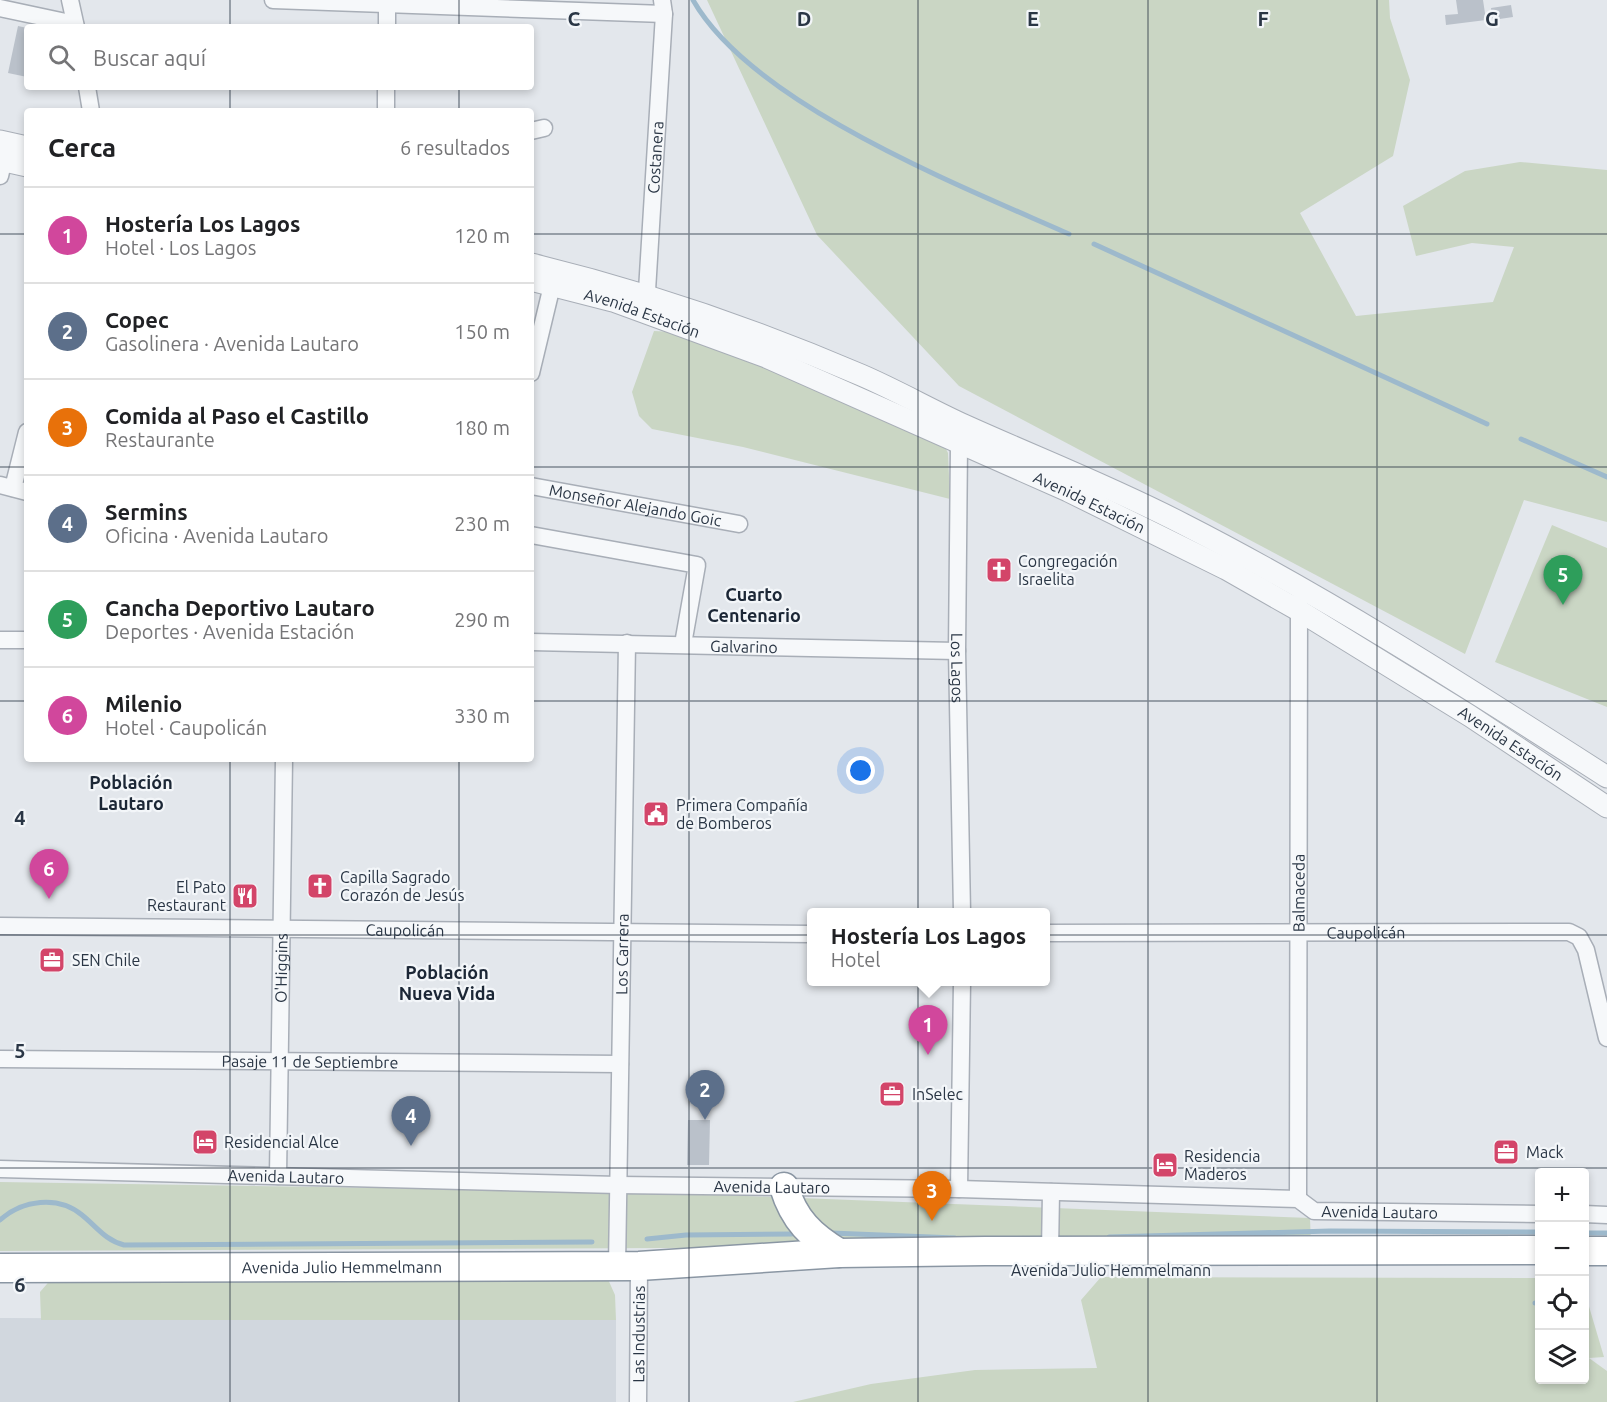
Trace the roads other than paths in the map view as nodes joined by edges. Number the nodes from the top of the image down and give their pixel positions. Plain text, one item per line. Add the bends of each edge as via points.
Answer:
1 (70, 0) edge
2 (273, 0) edge
3 (387, 5) junction
4 (663, 7) edge
5 (0, 8) edge
6 (67, 24) edge
7 (75, 24) edge
8 (387, 24) edge
9 (88, 90) edge
10 (386, 90) edge
11 (90, 108) edge
12 (386, 108) edge
13 (6, 155) edge
14 (24, 164) edge
15 (534, 266) edge
16 (554, 278) junction
17 (534, 280) edge
18 (647, 304) junction
19 (534, 361) edge
20 (961, 435) junction
21 (24, 444) edge
22 (534, 487) edge
23 (13, 488) edge
24 (739, 525) dead end
25 (534, 536) edge
26 (1300, 588) junction
27 (1298, 610) junction
28 (0, 640) edge
29 (24, 640) edge
30 (536, 641) edge
31 (627, 643) junction
32 (683, 644) junction
33 (957, 651) junction
34 (1421, 658) junction
35 (1410, 679) junction
36 (284, 762) edge
37 (1607, 777) edge
38 (1607, 807) edge
39 (962, 908) edge
40 (0, 926) edge
41 (281, 927) junction
42 (1298, 932) junction
43 (621, 933) junction
44 (1050, 933) edge
45 (807, 934) edge
46 (962, 986) edge
47 (1603, 1001) edge
48 (1607, 1038) edge
49 (0, 1059) edge
50 (279, 1061) junction
51 (620, 1064) junction
52 (0, 1169) edge
53 (278, 1176) junction
54 (618, 1185) junction
55 (784, 1187) junction
56 (960, 1189) junction
57 (1051, 1192) junction
58 (1298, 1199) junction
59 (1535, 1214) edge
60 (1589, 1214) edge
61 (1607, 1215) edge
62 (1535, 1250) edge
63 (1050, 1251) junction
64 (1589, 1251) edge
65 (1607, 1251) edge
66 (839, 1253) junction
67 (684, 1265) junction
68 (628, 1266) junction
69 (0, 1268) edge
70 (1535, 1269) edge
71 (1589, 1269) edge
72 (1607, 1269) edge
73 (638, 1402) edge

1 - 7 street
2 - 3 street
3 - 4 street
3 - 8 street
4 - 18 street, Costanera
5 - 6 street
9 - 11 street
10 - 12 street
13 - 14 street
15 - 16 street, Avenida Estación
16 - 17 street, Avenida Estación
16 - 18 street, Avenida Estación via 613,301
16 - 19 street
18 - 20 street, Avenida Estación via 856,395
20 - 26 street, Avenida Estación via 1090,478
20 - 27 street, Avenida Estación via 1226,569
20 - 33 street, Los Lagos
21 - 23 street
22 - 24 street, Monseñor Alejando Goic
25 - 32 street via 697,565
26 - 27 street, Balmaceda
26 - 34 street, Avenida Estación
27 - 35 street, Avenida Estación
27 - 42 street, Balmaceda
28 - 29 street
30 - 31 street, Galvarino
31 - 32 street, Galvarino
31 - 43 street, Los Carrera
32 - 33 street, Galvarino
33 - 39 street, Los Lagos
34 - 35 street
34 - 37 street, Avenida Estación
35 - 38 street, Avenida Estación
36 - 41 street, O'Higgins
40 - 41 street, Caupolicán
41 - 43 street, Caupolicán
41 - 50 street, O'Higgins
42 - 44 street, Caupolicán
42 - 47 street, Caupolicán via 1555,931 1579,937
42 - 58 street, Balmaceda
43 - 45 street, Caupolicán
43 - 51 street, Los Carrera
46 - 56 street
47 - 48 street
49 - 50 street, Pasaje 11 de Septiembre
50 - 51 street, Pasaje 11 de Septiembre
50 - 53 street, O'Higgins
51 - 54 street, Los Carrera
52 - 53 street, Avenida Lautaro
53 - 54 street, Avenida Lautaro
54 - 55 street, Avenida Lautaro
54 - 68 street, Los Carrera
55 - 56 street, Avenida Lautaro
55 - 66 highway via 802,1226
56 - 57 street, Avenida Lautaro
57 - 58 street, Avenida Lautaro
57 - 63 street
58 - 59 street, Avenida Lautaro via 1314,1210
60 - 61 street
62 - 63 highway, Avenida Julio Hemmelmann
63 - 66 highway, Avenida Julio Hemmelmann
64 - 65 highway
66 - 67 highway, Avenida Julio Hemmelmann
67 - 68 highway, Avenida Julio Hemmelmann
67 - 70 highway, Avenida Julio Hemmelmann via 726,1272
68 - 69 highway, Avenida Julio Hemmelmann
68 - 73 street, Las Industrias
71 - 72 highway

